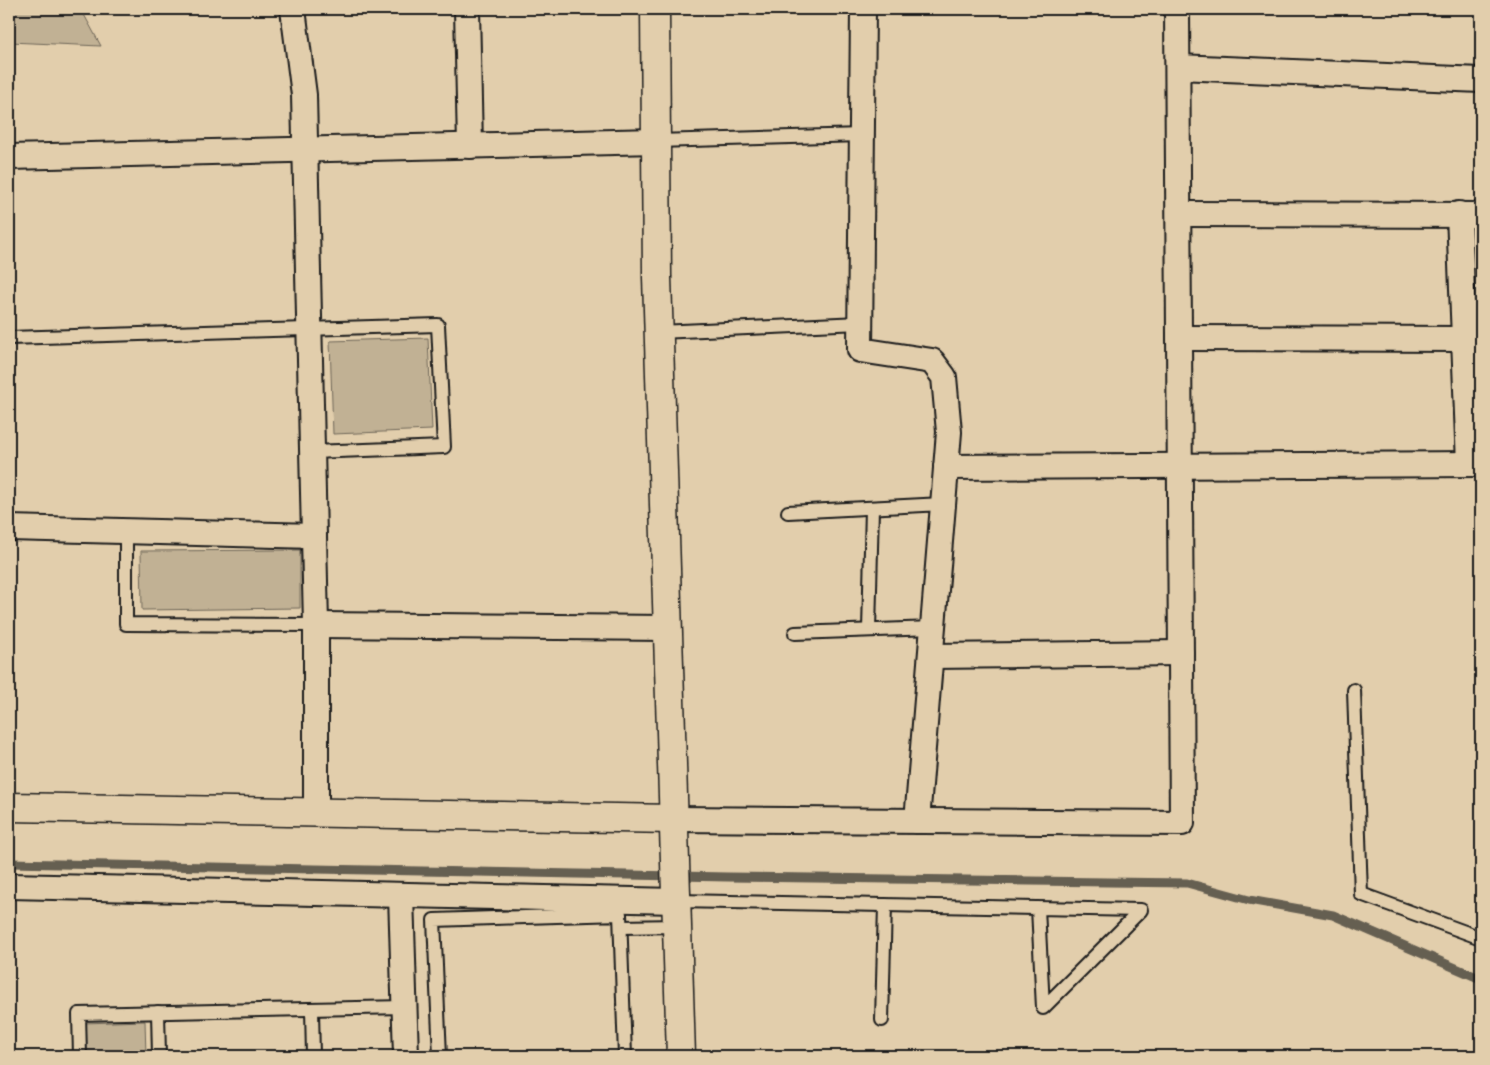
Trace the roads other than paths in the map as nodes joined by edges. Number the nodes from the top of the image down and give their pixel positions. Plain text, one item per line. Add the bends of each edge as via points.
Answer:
1 (293, 9) edge
2 (468, 9) edge
3 (655, 9) edge
4 (863, 9) edge
5 (1177, 9) edge
6 (1178, 67) junction
7 (1481, 80) edge
8 (862, 135) junction
9 (656, 141) junction
10 (470, 146) junction
11 (305, 150) junction
12 (9, 157) edge
13 (1180, 214) junction
14 (1470, 214) edge
15 (860, 323) junction
16 (309, 330) junction
17 (659, 332) junction
18 (9, 338) edge
19 (1179, 338) junction
20 (1463, 339) junction
21 (312, 452) junction
22 (1475, 464) edge
23 (1180, 466) junction
24 (946, 467) junction
25 (944, 504) junction
26 (872, 508) junction
27 (788, 512) dead end
28 (9, 528) edge
29 (126, 531) junction
30 (314, 536) junction
31 (316, 625) junction
32 (668, 628) junction
33 (933, 628) junction
34 (869, 630) junction
35 (795, 633) dead end
36 (1181, 653) junction
37 (931, 656) junction
38 (1354, 690) dead end
39 (9, 807) edge
40 (316, 813) junction
41 (674, 819) junction
42 (917, 821) junction
43 (9, 886) edge
44 (676, 894) junction
45 (401, 895) junction
46 (885, 905) junction
47 (1038, 908) junction
48 (621, 927) junction
49 (1481, 938) edge
50 (405, 1007) junction
51 (312, 1009) junction
52 (158, 1012) junction
53 (882, 1020) dead end
54 (80, 1056) edge
55 (159, 1056) edge
56 (314, 1056) edge
57 (406, 1056) edge
58 (440, 1056) edge
59 (625, 1056) edge
60 (681, 1056) edge

1 - 11 street via 304,95
2 - 10 street
3 - 9 street
4 - 8 street
5 - 6 street
6 - 7 street
6 - 13 street
8 - 9 lane
8 - 15 street
9 - 10 street
9 - 17 street
10 - 11 street
11 - 12 street
11 - 16 street
13 - 14 street
13 - 19 street
14 - 20 street
15 - 17 lane
15 - 24 street via 860,350 932,361 944,377 950,432
16 - 18 lane
16 - 21 street
16 - 21 lane via 438,325 444,446
17 - 32 street
19 - 20 street
19 - 23 street
20 - 22 street
21 - 30 street
22 - 23 street
23 - 24 street
23 - 36 street
24 - 25 street
25 - 26 lane
25 - 33 street
26 - 27 lane
26 - 34 lane
28 - 29 street
29 - 30 street
29 - 31 lane via 126,624
30 - 31 street
31 - 32 street
31 - 40 street
32 - 41 street
33 - 34 lane
33 - 37 street
34 - 35 lane
36 - 37 street
36 - 42 street via 1182,823
37 - 42 street
38 - 49 lane via 1361,894
39 - 40 street
40 - 41 street
41 - 42 street
41 - 44 street
43 - 45 street
44 - 45 street
44 - 46 lane
44 - 48 lane
44 - 60 street
45 - 50 street
46 - 47 lane
46 - 53 lane
47 - 47 lane via 1043,1008 1140,910 1047,908
48 - 58 lane via 620,914 434,920
48 - 59 lane
50 - 51 lane
50 - 57 street
51 - 52 lane
51 - 56 lane
52 - 54 lane via 79,1014
52 - 55 lane

